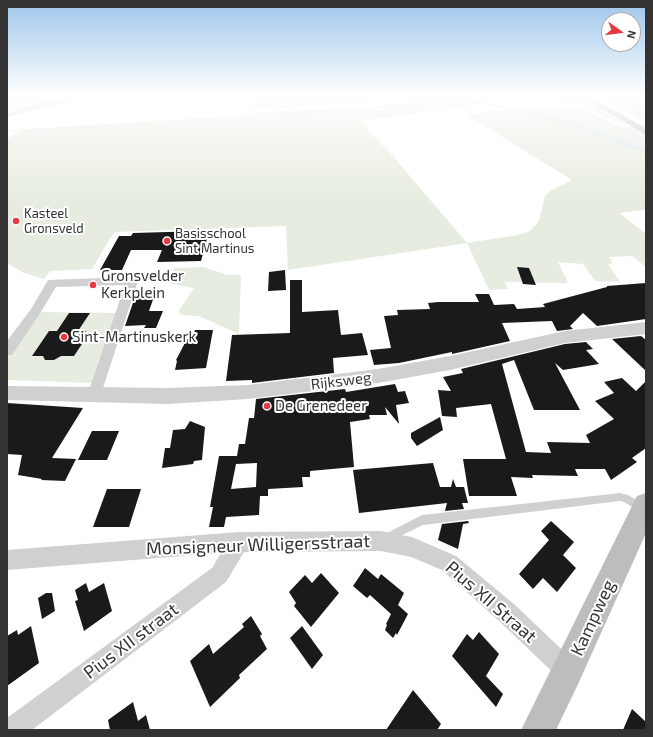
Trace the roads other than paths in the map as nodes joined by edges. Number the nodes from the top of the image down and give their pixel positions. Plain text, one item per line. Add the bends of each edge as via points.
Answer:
1 (646, 328) edge
2 (7, 351) edge
3 (7, 393) edge
4 (94, 396) junction
5 (645, 507) edge
6 (381, 541) junction
7 (239, 542) junction
8 (7, 560) edge
9 (568, 671) junction
10 (12, 730) edge
11 (538, 730) edge

1 - 4 street, Rijksweg via 565,337 404,372 286,388 221,394
2 - 4 street via 35,312 52,282 132,281
3 - 4 street, Rijksweg
5 - 6 lane, Monsigneur Willigersstraat via 620,497 422,520
5 - 9 main road, Kampweg
6 - 7 street, Monsigneur Willigersstraat
6 - 9 street, Pius XII Straat via 412,547 449,563 506,612
7 - 8 street, Monsigneur Willigersstraat
7 - 10 street, Pius XII straat via 219,575
9 - 11 main road, Kampweg

